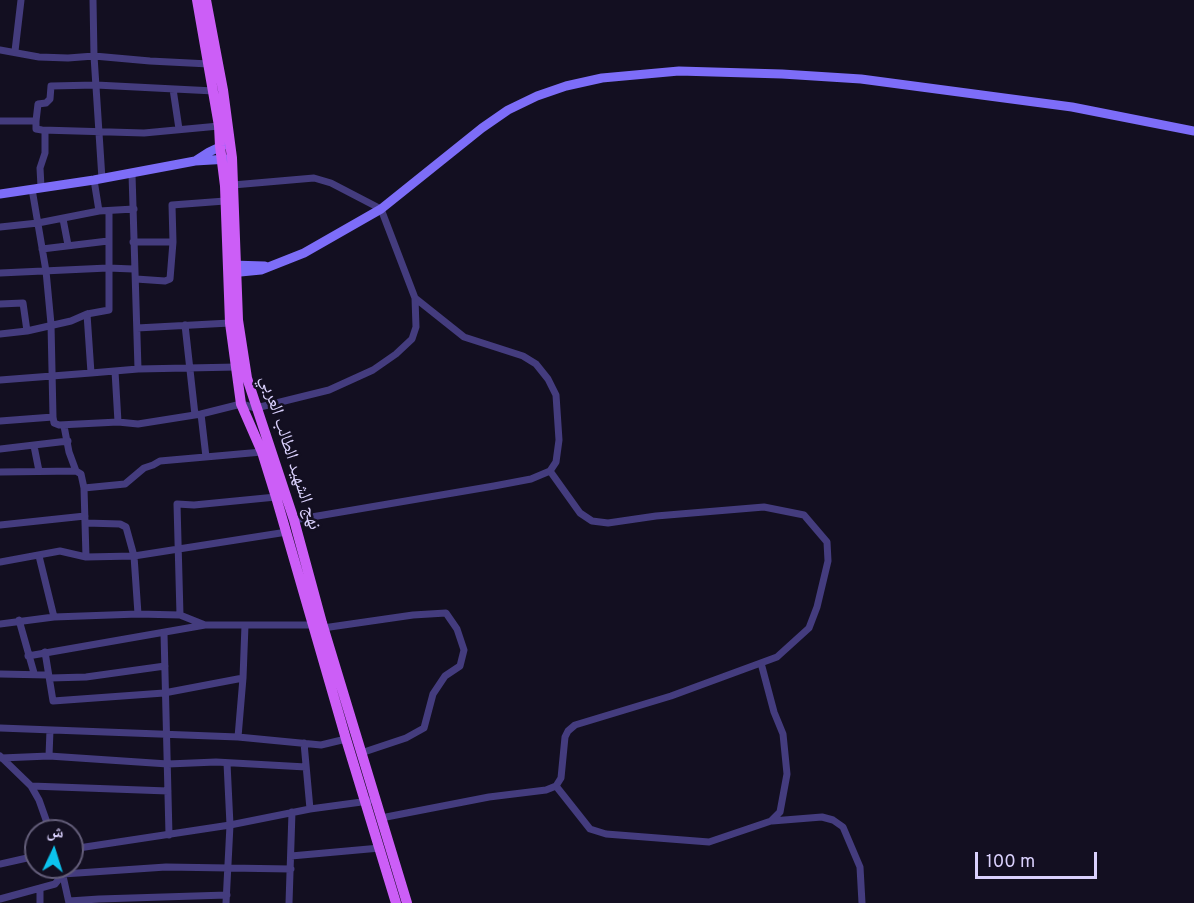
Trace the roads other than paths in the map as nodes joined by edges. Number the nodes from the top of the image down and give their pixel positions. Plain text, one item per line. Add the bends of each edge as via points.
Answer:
1 (21, 0) edge
2 (93, 0) edge
3 (197, 0) edge
4 (206, 0) edge
5 (0, 50) edge
6 (15, 51) junction
7 (94, 56) junction
8 (209, 64) junction
9 (96, 85) junction
10 (173, 89) junction
11 (214, 91) junction
12 (0, 121) edge
13 (36, 121) junction
14 (219, 126) junction
15 (178, 129) junction
16 (45, 130) junction
17 (98, 130) junction
18 (1194, 130) edge
19 (224, 145) junction
20 (226, 159) junction
21 (195, 161) junction
22 (132, 174) junction
23 (98, 179) junction
24 (233, 185) junction
25 (37, 188) junction
26 (0, 194) edge
27 (225, 201) junction
28 (134, 209) junction
29 (381, 209) junction
30 (99, 212) junction
31 (109, 212) junction
32 (63, 219) junction
33 (38, 223) junction
34 (0, 227) edge
35 (108, 240) junction
36 (134, 242) junction
37 (173, 243) junction
38 (68, 245) junction
39 (42, 249) junction
40 (108, 268) junction
41 (133, 269) junction
42 (232, 269) junction
43 (46, 272) junction
44 (0, 273) edge
45 (136, 279) junction
46 (415, 298) junction
47 (0, 304) edge
48 (87, 314) junction
49 (230, 323) junction
50 (51, 324) junction
51 (185, 325) junction
52 (137, 328) junction
53 (27, 331) junction
54 (0, 334) edge
55 (189, 367) junction
56 (237, 367) junction
57 (138, 369) junction
58 (115, 370) junction
59 (91, 373) junction
60 (52, 376) junction
61 (0, 380) edge
62 (241, 404) junction
63 (256, 408) junction
64 (198, 414) junction
65 (53, 417) junction
66 (0, 421) edge
67 (118, 422) junction
68 (64, 426) junction
69 (68, 441) junction
70 (34, 446) junction
71 (0, 449) edge
72 (262, 452) junction
73 (206, 457) junction
74 (39, 471) junction
75 (76, 471) junction
76 (550, 471) junction
77 (0, 472) edge
78 (84, 488) junction
79 (276, 497) junction
80 (86, 520) junction
81 (294, 520) junction
82 (0, 525) edge
83 (287, 532) junction
84 (179, 549) junction
85 (39, 556) junction
86 (134, 556) junction
87 (86, 557) junction
88 (0, 562) edge
89 (138, 614) junction
90 (180, 615) junction
91 (54, 617) junction
92 (19, 620) junction
93 (0, 624) edge
94 (205, 625) junction
95 (245, 625) junction
96 (318, 627) junction
97 (164, 633) junction
98 (45, 652) junction
99 (28, 656) junction
100 (761, 663) junction
101 (165, 666) junction
102 (34, 673) junction
103 (0, 674) edge
104 (49, 676) junction
105 (243, 678) junction
106 (164, 693) junction
107 (0, 728) edge
108 (50, 730) junction
109 (166, 735) junction
110 (238, 737) junction
111 (346, 739) junction
112 (304, 743) junction
113 (361, 753) junction
114 (49, 756) junction
115 (1, 757) edge
116 (227, 763) junction
117 (168, 764) junction
118 (306, 767) junction
119 (31, 786) junction
120 (556, 786) junction
121 (168, 791) junction
122 (371, 801) junction
123 (310, 809) junction
124 (292, 813) junction
125 (381, 818) junction
126 (46, 819) edge
127 (771, 821) junction
128 (230, 825) junction
129 (169, 834) junction
130 (84, 847) edge
131 (380, 848) junction
132 (291, 856) junction
133 (24, 859) edge
134 (0, 864) edge
135 (229, 867) junction
136 (291, 869) junction
137 (84, 870) edge
138 (58, 879) edge
139 (64, 879) edge
140 (40, 888) junction
141 (0, 899) edge
142 (178, 899) edge
143 (227, 899) edge
144 (117, 901) edge
145 (69, 902) edge
146 (40, 903) edge
147 (289, 903) edge
148 (396, 903) edge
149 (407, 903) edge
150 (862, 903) edge

1 - 6 street
2 - 7 street
3 - 8 main road, نهج الشهيد الطالب العربي
4 - 19 main road, نهج الشهيد الطالب العربي via 223,90
5 - 6 street
6 - 7 street via 39,57
7 - 8 street
7 - 9 street
8 - 11 main road, نهج الشهيد الطالب العربي
9 - 10 street
9 - 13 street via 51,86 50,99 38,104
9 - 17 street
10 - 11 street
10 - 15 street
11 - 14 main road, نهج الشهيد الطالب العربي
12 - 13 street
13 - 16 street via 36,129
14 - 15 street
14 - 19 main road, نهج الشهيد الطالب العربي
15 - 17 street via 161,133
16 - 17 street
16 - 25 street via 45,153
17 - 23 street
18 - 29 street via 1072,107 861,79 679,71 637,74 566,86 508,110
19 - 20 main road, نهج الشهيد الطالب العربي
19 - 21 street
20 - 21 street
20 - 24 main road, نهج الشهيد الطالب العربي
20 - 27 main road, نهج الشهيد الطالب العربي
21 - 22 street
22 - 23 street
22 - 28 street
23 - 25 street
23 - 30 street
24 - 29 street via 314,178
24 - 42 main road, نهج الشهيد الطالب العربي
25 - 26 street
25 - 33 street
27 - 37 street via 172,205
27 - 42 main road, نهج الشهيد الطالب العربي
28 - 31 street
28 - 36 street
29 - 42 street via 304,253 270,267 251,273
29 - 46 street
30 - 31 street
30 - 32 street
31 - 35 street
32 - 33 street
32 - 38 street
33 - 34 street
33 - 39 street
35 - 38 street
35 - 40 street
36 - 37 street
36 - 41 street
37 - 45 street via 170,279
38 - 39 street
39 - 43 street
40 - 41 street
40 - 43 street
40 - 48 street via 109,310
41 - 45 street
42 - 49 main road, نهج الشهيد الطالب العربي
42 - 63 main road, نهج الشهيد الطالب العربي via 247,378
43 - 44 street
43 - 50 street
45 - 52 street
46 - 63 street via 416,327 412,339 374,370 329,390
46 - 76 street via 464,337 523,356 548,379 556,395 559,440 556,462
47 - 53 street via 23,303
48 - 50 street
48 - 59 street
49 - 51 street
49 - 56 main road, نهج الشهيد الطالب العربي
50 - 53 street
50 - 60 street
51 - 52 street
51 - 55 street
52 - 57 street
53 - 54 street
55 - 56 street
55 - 57 street
55 - 64 street
56 - 62 main road, نهج الشهيد الطالب العربي
57 - 58 street
58 - 59 street
58 - 67 street
59 - 60 street
60 - 61 street
60 - 65 street
62 - 63 street
62 - 64 street
62 - 72 main road, نهج الشهيد الطالب العربي
63 - 81 main road, نهج الشهيد الطالب العربي
64 - 67 street via 138,424
64 - 73 street
65 - 66 street
65 - 68 street via 54,423
67 - 68 street
68 - 69 street
69 - 70 street
69 - 75 street
70 - 71 street
70 - 74 street
72 - 73 street
72 - 79 main road, نهج الشهيد الطالب العربي
73 - 78 street via 160,461 125,484
74 - 75 street
74 - 77 street
75 - 78 street via 81,474
76 - 81 street via 531,479
76 - 100 street via 580,513 592,521 609,524 764,507 804,515 827,542 828,561 817,607 809,628 777,657
78 - 80 street
79 - 83 main road, نهج الشهيد الطالب العربي
79 - 84 street via 177,504
80 - 82 street
80 - 86 street via 126,527
80 - 87 street
81 - 96 main road, نهج الشهيد الطالب العربي
83 - 84 street
83 - 96 main road, نهج الشهيد الطالب العربي
84 - 86 street
84 - 90 street
85 - 87 street via 60,551
85 - 88 street
85 - 91 street
86 - 87 street
86 - 89 street
89 - 90 street
89 - 91 street
90 - 94 street
91 - 92 street
92 - 93 street
92 - 99 street
94 - 95 street
94 - 97 street
95 - 96 street
95 - 105 street
96 - 111 main road, نهج الشهيد الطالب العربي
96 - 113 main road, نهج الشهيد الطالب العربي
96 - 113 street via 446,613 457,629 464,650 460,666 445,676 433,694 424,728
97 - 98 street
97 - 101 street
98 - 99 street
98 - 104 street
99 - 102 street
100 - 120 street via 575,725 565,737 561,778
100 - 127 street via 783,734 788,774 780,812
101 - 104 street via 86,677
101 - 106 street
102 - 103 street
102 - 104 street
104 - 106 street via 52,701
105 - 106 street
105 - 110 street
106 - 109 street
107 - 108 street
108 - 109 street
108 - 114 street
109 - 110 street
109 - 117 street
110 - 112 street
111 - 112 street via 321,745
111 - 122 main road, نهج الشهيد الطالب العربي
112 - 118 street
113 - 122 main road, نهج الشهيد الطالب العربي
114 - 115 street
114 - 117 street
115 - 119 street
116 - 117 street
116 - 118 street
116 - 128 street
117 - 121 street
118 - 123 street
119 - 121 street
119 - 126 street
120 - 125 street
120 - 127 street via 590,829 606,834 709,842
121 - 129 street
122 - 123 street
122 - 125 main road, نهج الشهيد الطالب العربي
122 - 131 main road, نهج الشهيد الطالب العربي
123 - 124 street
124 - 128 street
124 - 132 street
125 - 149 main road, نهج الشهيد الطالب العربي
127 - 150 street via 822,818 843,827 860,867
128 - 129 street
128 - 135 street
129 - 130 street
131 - 132 street
131 - 148 main road, نهج الشهيد الطالب العربي
132 - 136 street
133 - 134 street
135 - 136 street
135 - 137 street
135 - 143 street
136 - 147 street
138 - 140 street via 55,884
139 - 145 street
140 - 141 street
140 - 146 street
142 - 143 street
142 - 144 street
144 - 145 street

